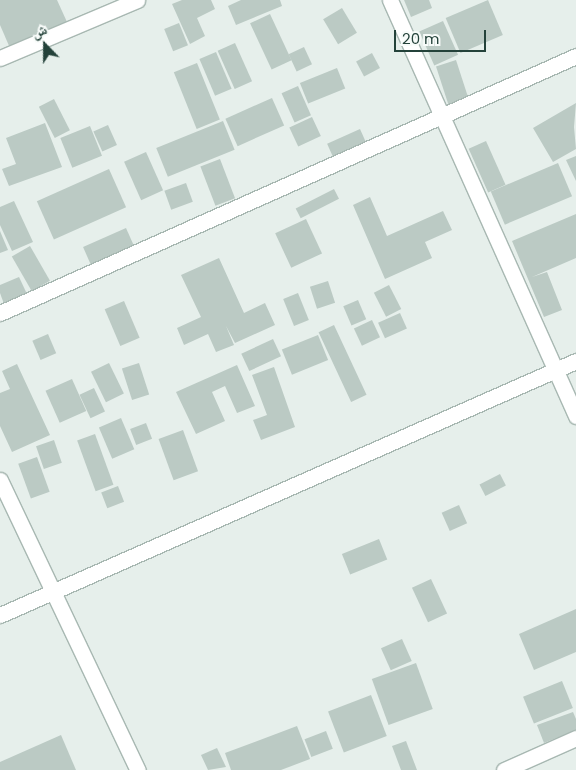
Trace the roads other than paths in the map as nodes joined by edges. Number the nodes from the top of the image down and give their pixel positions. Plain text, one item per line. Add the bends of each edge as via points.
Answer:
1 (390, 0) edge
2 (134, 1) edge
3 (576, 56) edge
4 (0, 58) edge
5 (444, 117) junction
6 (0, 313) edge
7 (576, 362) edge
8 (556, 370) junction
9 (576, 416) edge
10 (0, 480) edge
11 (54, 593) junction
12 (0, 615) edge
13 (576, 738) edge
14 (138, 770) edge
15 (504, 770) edge

1 - 5 street
2 - 4 street
3 - 5 street
5 - 6 street
5 - 8 street
7 - 8 street
8 - 9 street
8 - 11 street
10 - 11 street
11 - 12 street
11 - 14 street
13 - 15 street

